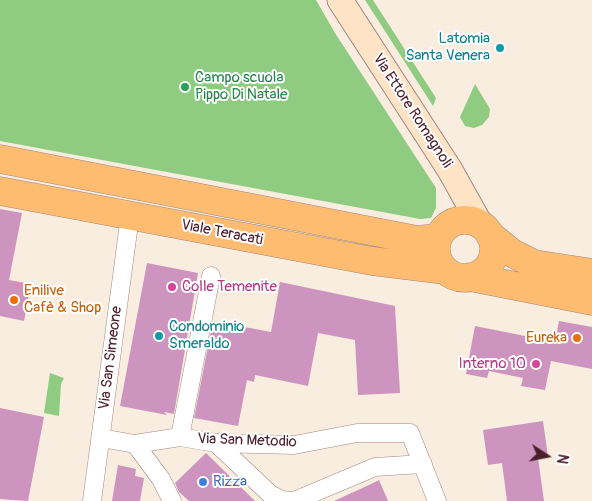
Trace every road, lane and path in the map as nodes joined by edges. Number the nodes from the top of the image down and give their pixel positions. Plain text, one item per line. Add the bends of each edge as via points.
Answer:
1 (340, 0) edge
2 (0, 159) edge
3 (0, 191) edge
4 (130, 216) junction
5 (485, 230) junction
6 (438, 238) junction
7 (458, 273) junction
8 (592, 273) edge
9 (211, 276) dead end
10 (592, 301) edge
11 (180, 437) junction
12 (101, 438) junction
13 (216, 443) junction
14 (135, 444) junction
15 (423, 464) junction
16 (92, 501) edge
17 (172, 501) edge
18 (290, 501) edge
19 (294, 501) edge
20 (437, 501) edge

1 - 5 main road, Via Ettore Romagnoli
2 - 6 main road, Viale Teracati via 417,240
3 - 4 main road, Viale Teracati
4 - 7 main road, Viale Teracati via 372,261
4 - 12 street, Via San Simeone
5 - 6 main road via 466,220 452,223
5 - 7 main road via 493,244 491,261 486,269
5 - 8 main road via 512,253 534,264
6 - 7 main road via 437,255
7 - 10 main road, Viale Teracati
9 - 11 street
11 - 13 street, Via San Metodio
11 - 14 street, Via San Metodio
12 - 14 street, Via San Metodio
12 - 16 street, Via San Simeone
13 - 15 street, Via San Metodio via 294,444 357,433 410,433
13 - 18 street via 270,494
14 - 17 street via 161,479
15 - 19 street via 376,467
15 - 20 street, Via San Metodio

